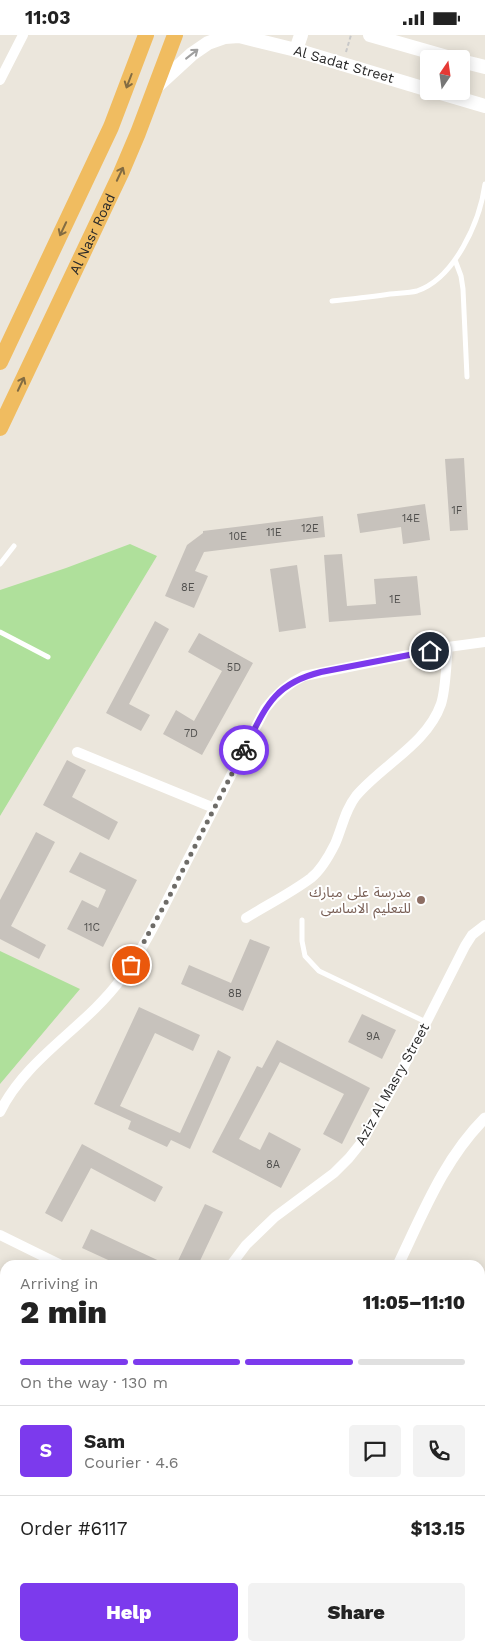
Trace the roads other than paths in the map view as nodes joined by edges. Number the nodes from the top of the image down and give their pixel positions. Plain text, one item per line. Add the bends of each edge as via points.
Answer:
1 (23, 35) edge
2 (146, 35) edge
3 (176, 35) edge
4 (301, 35) edge
5 (370, 35) edge
6 (296, 50) junction
7 (422, 50) edge
8 (470, 63) edge
9 (485, 67) edge
10 (0, 80) edge
11 (156, 87) junction
12 (420, 87) edge
13 (465, 100) edge
14 (485, 106) edge
15 (485, 184) edge
16 (455, 260) junction
17 (332, 301) dead end
18 (0, 362) edge
19 (467, 377) dead end
20 (0, 428) edge
21 (14, 546) dead end
22 (0, 564) edge
23 (0, 632) edge
24 (485, 642) edge
25 (448, 647) junction
26 (48, 657) dead end
27 (77, 751) dead end
28 (214, 808) junction
29 (246, 918) dead end
30 (302, 920) dead end
31 (485, 925) edge
32 (427, 1022) junction
33 (0, 1113) edge
34 (485, 1118) edge
35 (0, 1235) edge
36 (51, 1260) edge
37 (236, 1260) edge
38 (400, 1260) edge

1 - 10 street
2 -> 18 highway, Al Nasr Road via 111,127
3 - 11 highway, Al Nasr Road
4 - 6 main road
5 - 7 main road
11 -> 6 main road, Al Sadat Street via 192,53 224,37 239,36
6 - 12 main road, Al Sadat Street
8 - 9 main road
20 -> 11 highway, Al Nasr Road via 121,173
13 - 14 main road
15 - 16 lane via 476,220
16 - 17 lane via 433,283 416,291
16 - 19 lane via 463,289
21 - 22 lane
23 - 26 lane
24 - 25 street
25 - 28 street via 321,672 288,684 265,709
25 - 29 street via 441,703 419,738 355,798 332,850 312,878
27 - 28 street
28 - 33 street via 131,965 107,996 18,1081
30 - 32 lane via 306,956 319,971
31 - 32 street, Aziz Al Masry Street via 465,945
32 - 37 street, Aziz Al Masry Street via 361,1143 349,1158 275,1217
34 - 38 street via 465,1139 440,1176
35 - 36 street

